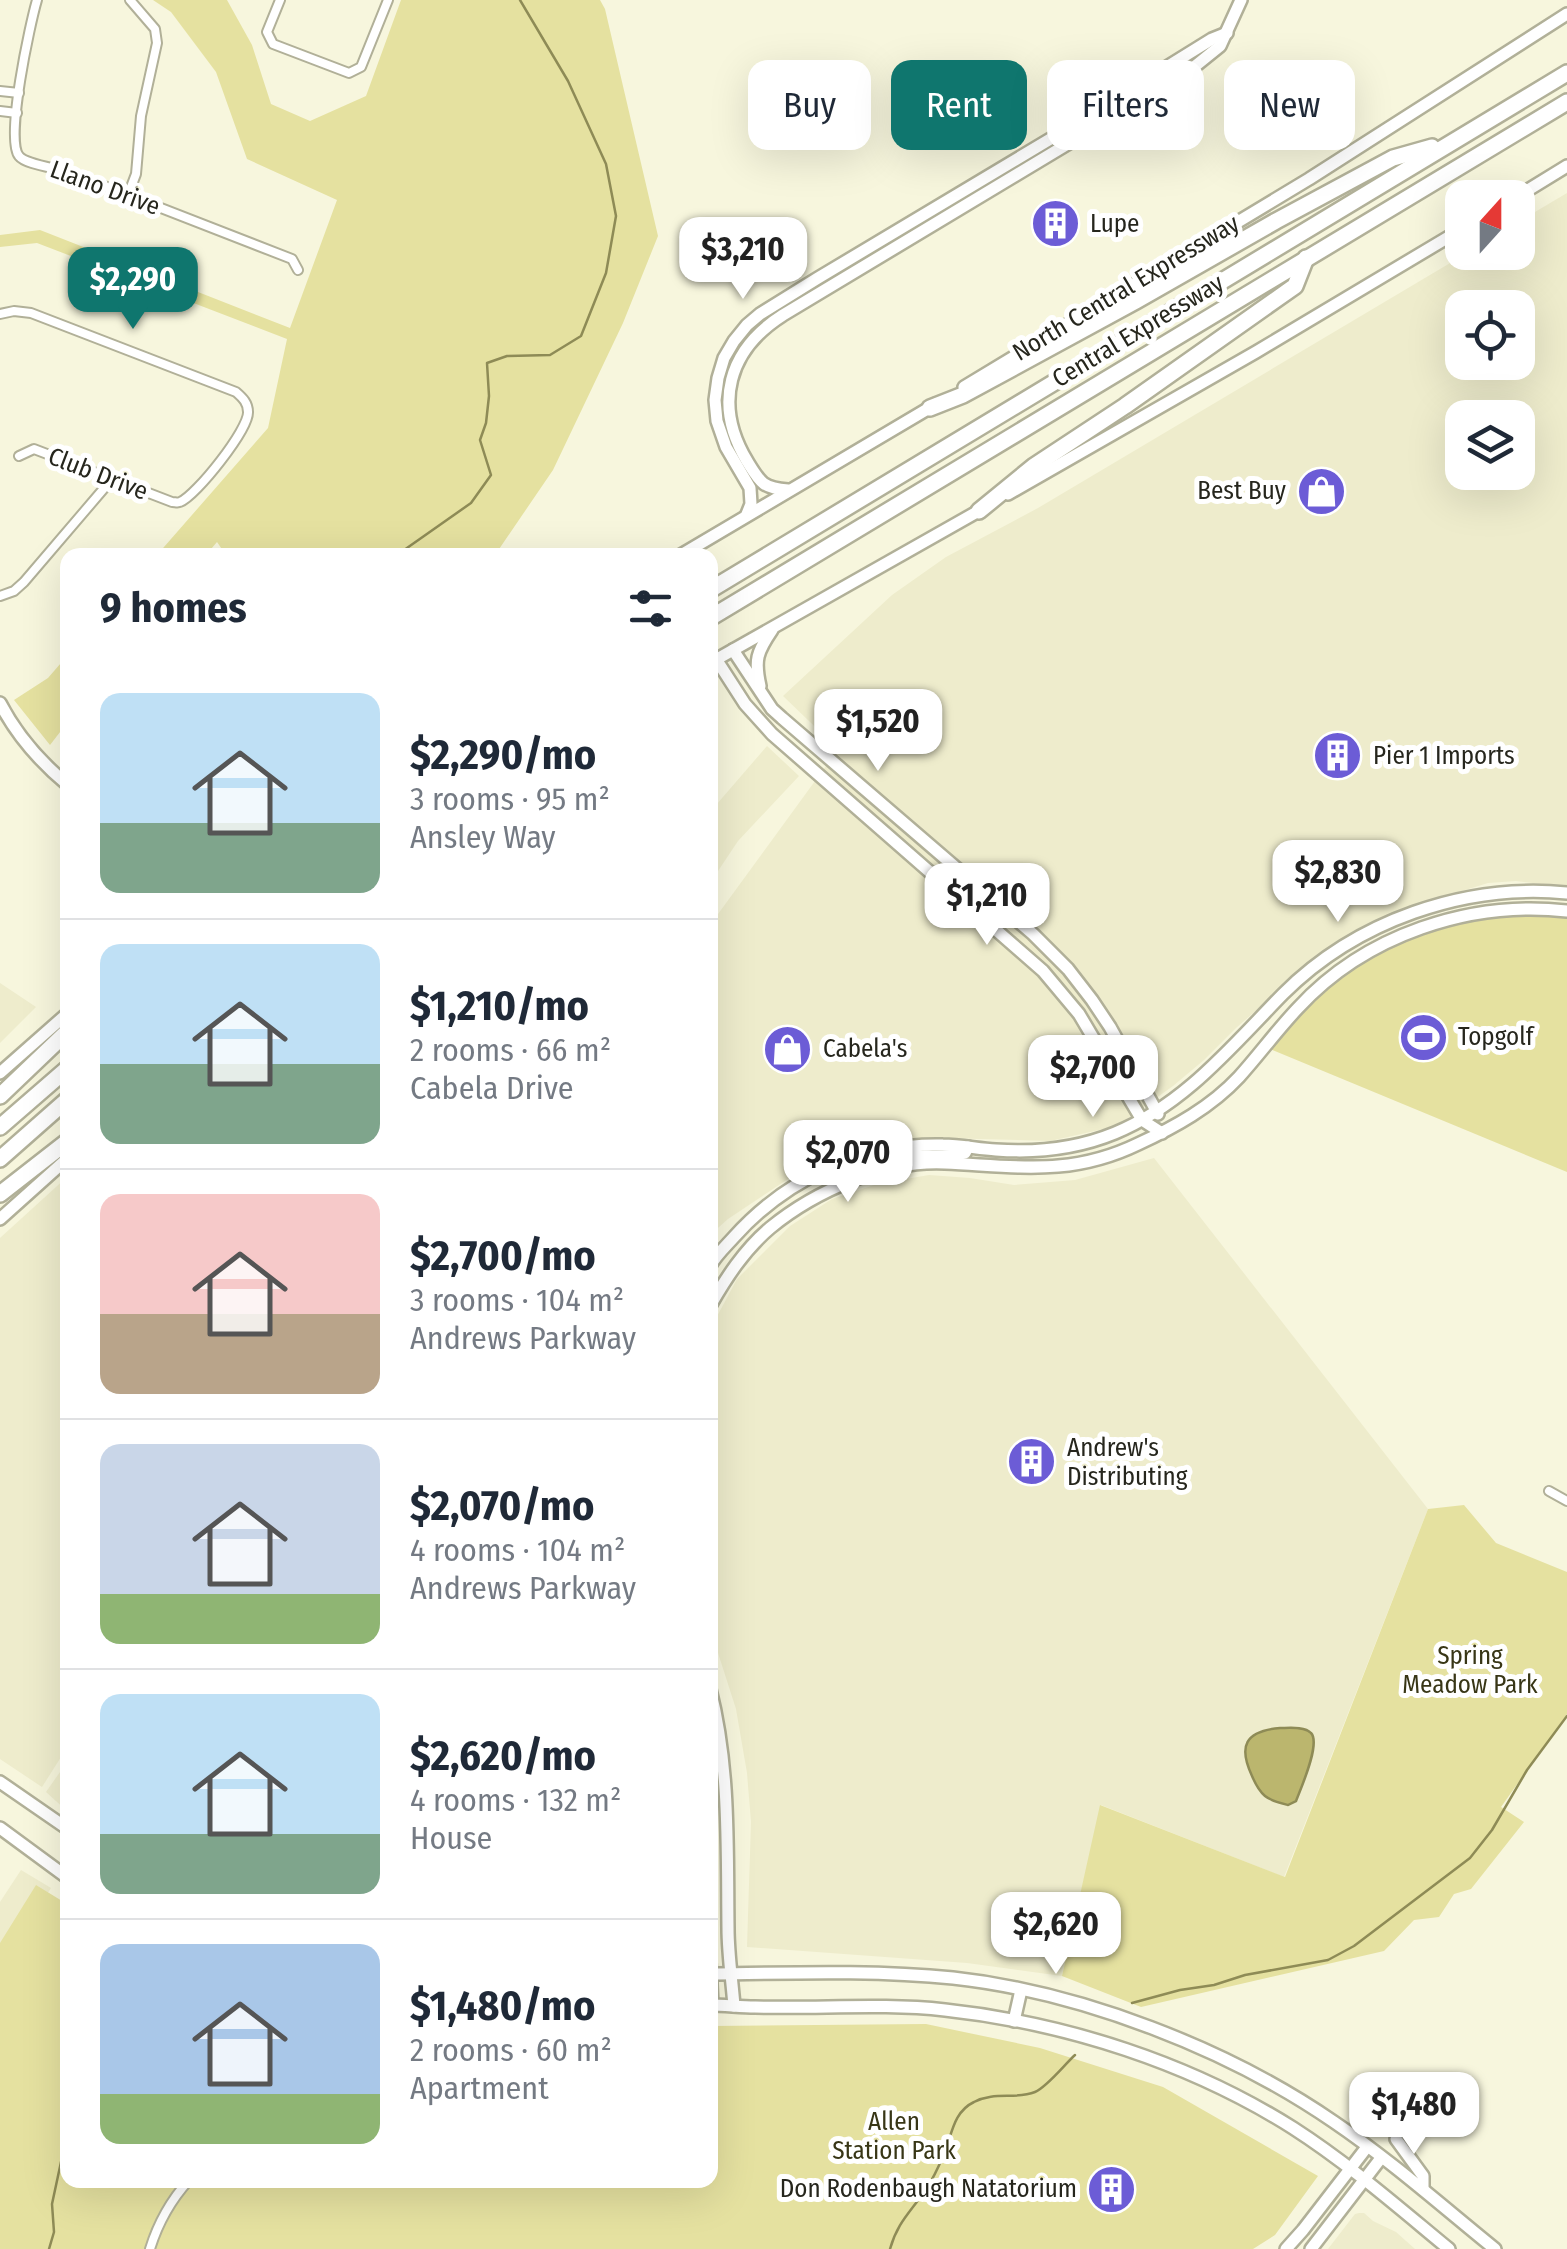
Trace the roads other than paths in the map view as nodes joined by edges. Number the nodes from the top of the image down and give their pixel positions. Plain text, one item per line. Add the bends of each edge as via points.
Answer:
1 (37, 0) edge
2 (130, 0) edge
3 (280, 0) edge
4 (388, 0) edge
5 (1241, 0) edge
6 (1567, 14) edge
7 (1227, 33) junction
8 (1567, 73) edge
9 (0, 91) edge
10 (19, 93) junction
11 (1567, 102) edge
12 (0, 112) edge
13 (17, 113) junction
14 (1451, 142) junction
15 (1567, 166) edge
16 (1535, 186) edge
17 (128, 195) junction
18 (1445, 239) edge
19 (1306, 258) junction
20 (298, 270) dead end
21 (0, 314) edge
22 (930, 408) junction
23 (19, 456) dead end
24 (112, 479) junction
25 (788, 490) junction
26 (978, 511) junction
27 (747, 514) junction
28 (692, 548) edge
29 (718, 585) edge
30 (0, 596) edge
31 (718, 613) edge
32 (776, 624) junction
33 (733, 650) junction
34 (718, 658) edge
35 (718, 668) edge
36 (763, 696) junction
37 (0, 703) edge
38 (60, 778) edge
39 (1567, 894) edge
40 (1464, 898) junction
41 (1567, 911) edge
42 (1467, 915) junction
43 (60, 1020) edge
44 (60, 1039) edge
45 (0, 1073) edge
46 (60, 1075) edge
47 (0, 1096) edge
48 (60, 1106) edge
49 (1157, 1111) junction
50 (1142, 1120) junction
51 (0, 1127) edge
52 (1162, 1133) junction
53 (968, 1147) junction
54 (60, 1148) edge
55 (0, 1160) edge
56 (60, 1165) edge
57 (868, 1175) junction
58 (0, 1194) edge
59 (756, 1214) junction
60 (0, 1218) edge
61 (770, 1228) junction
62 (718, 1257) edge
63 (718, 1292) edge
64 (1548, 1491) dead end
65 (1567, 1500) edge
66 (718, 1764) edge
67 (0, 1782) edge
68 (60, 1823) edge
69 (0, 1828) edge
70 (60, 1872) edge
71 (718, 1974) edge
72 (732, 1974) junction
73 (1021, 1990) junction
74 (718, 2005) edge
75 (734, 2006) junction
76 (1014, 2021) junction
77 (1396, 2139) dead end
78 (1367, 2146) junction
79 (1381, 2158) junction
80 (1350, 2168) junction
81 (1365, 2180) junction
82 (181, 2188) edge
83 (1423, 2189) junction
84 (150, 2249) edge
85 (1286, 2249) edge
86 (1311, 2249) edge
87 (1448, 2249) edge
88 (1495, 2249) edge

1 - 10 street
2 - 17 street via 155,29 158,43
3 - 4 street via 269,40 344,72 361,68
5 - 7 street
6 - 22 street, North Central Expressway
7 - 25 street via 1188,71 754,336 731,380 729,416 760,482
7 - 27 street via 746,325 724,358 715,400 726,447 750,488
8 - 14 highway, Central Expressway
9 - 10 street
10 - 13 street
11 - 19 highway, Central Expressway
12 - 13 street
13 - 17 street, Llano Drive via 19,157
14 - 22 highway via 1393,158
14 - 29 highway, Central Expressway
15 - 16 street
17 - 20 street, Llano Drive via 292,259
18 - 26 street
19 - 26 highway via 1295,286
19 - 31 highway, Central Expressway
21 - 24 street, Club Drive via 31,313 236,392 246,403 247,421 238,437 186,498 172,502
22 - 25 street, North Central Expressway
23 - 24 street, Club Drive via 34,450
24 - 30 street via 24,582
25 - 27 street, North Central Expressway
26 - 32 street
27 - 28 street, North Central Expressway
32 - 33 street
32 - 36 street via 755,664
33 - 34 street
33 - 36 street
35 - 50 street via 772,734 1043,971 1079,1014
36 - 49 street via 1068,970 1110,1027
37 - 38 street via 25,744
39 - 40 street
40 - 42 street
40 - 49 street via 1369,930 1327,956 1195,1084
41 - 42 street
42 - 52 street via 1418,930 1338,972 1299,1006 1237,1080
43 - 45 street
44 - 47 highway
46 - 51 highway
48 - 55 highway
49 - 50 street
49 - 52 street
50 - 52 street
50 - 53 street via 1064,1149
52 - 57 street via 1072,1165 943,1162
53 - 57 street via 957,1155 881,1162
53 - 59 street via 897,1148 846,1161 796,1184
54 - 58 highway
56 - 60 street
57 - 61 street
59 - 61 street
59 - 62 street
61 - 63 street
64 - 65 street
66 - 72 street via 728,1816
67 - 68 street
69 - 70 street
71 - 72 street
72 - 73 street via 954,1978
72 - 75 street
73 - 76 street
73 - 78 street via 1194,2045 1285,2091
74 - 75 street
75 - 76 street via 912,2008
76 - 80 street via 1190,2075 1278,2119
77 - 83 street via 1423,2176
78 - 79 street
78 - 80 street
79 - 81 street
79 - 83 street
80 - 81 street
80 - 85 street
81 - 86 street
81 - 87 street
82 - 84 street
83 - 88 street

